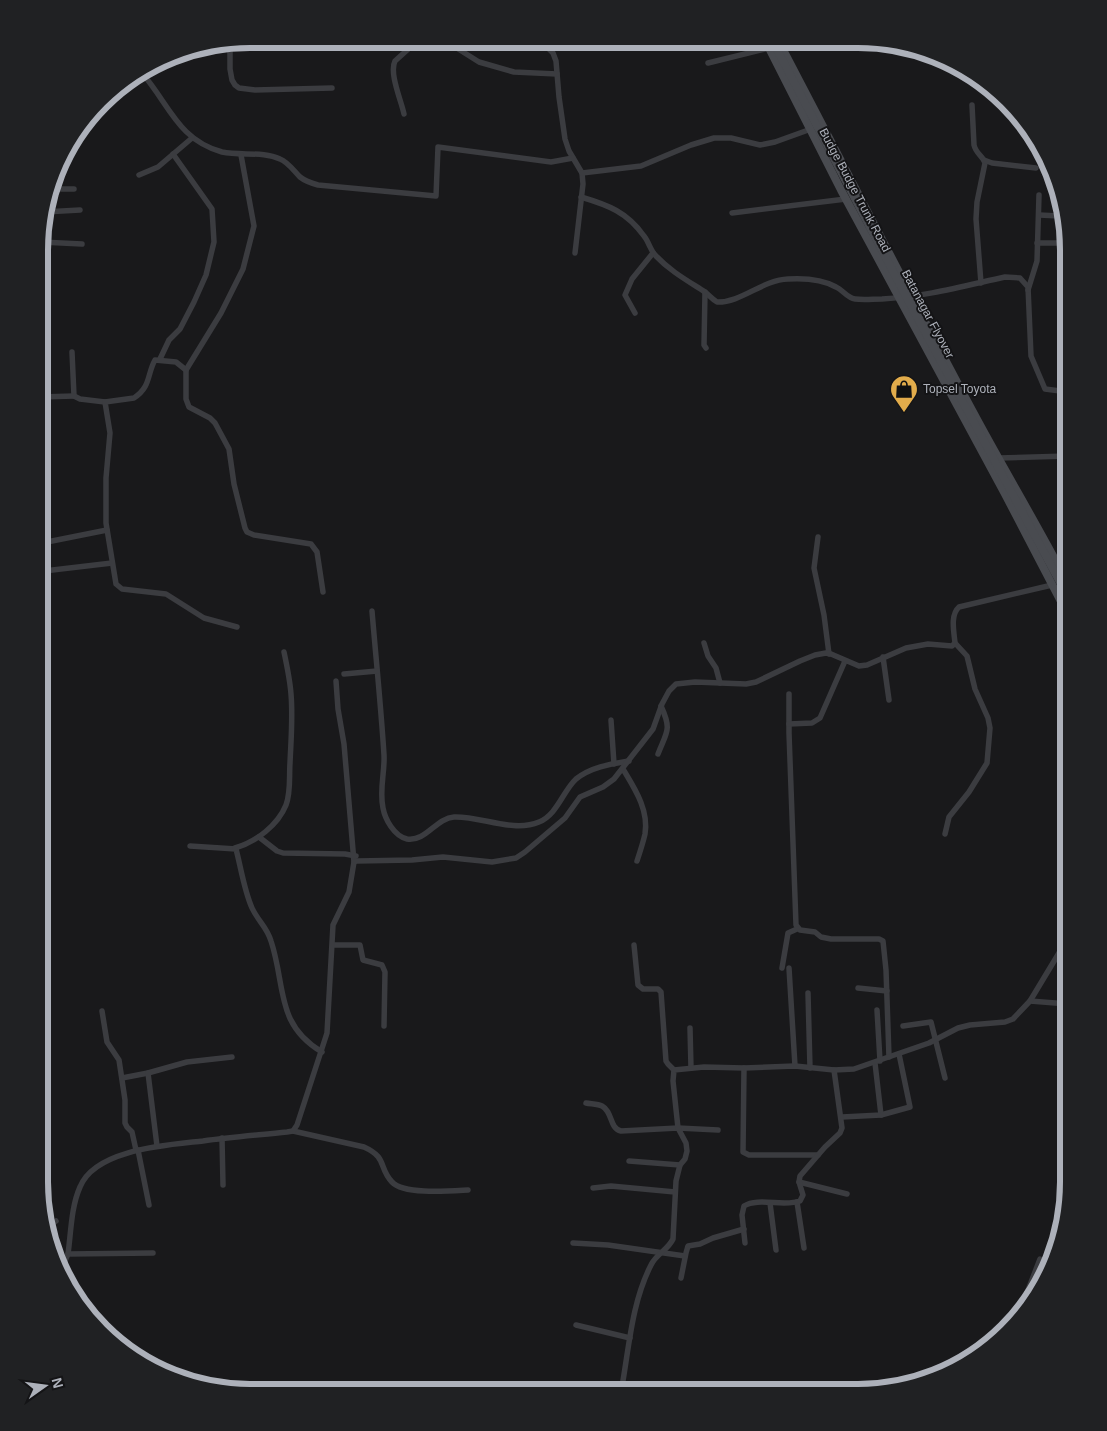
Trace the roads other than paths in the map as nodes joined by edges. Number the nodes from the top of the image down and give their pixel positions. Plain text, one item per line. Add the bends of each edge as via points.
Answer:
1 (230, 48) edge
2 (410, 48) edge
3 (457, 48) edge
4 (547, 48) edge
5 (769, 48) joint
6 (776, 48) edge
7 (782, 48) edge
8 (708, 62) dead end
9 (557, 74) junction
10 (146, 77) edge
11 (332, 88) dead end
12 (972, 104) dead end
13 (404, 114) dead end
14 (811, 129) junction
15 (192, 138) junction
16 (173, 154) junction
17 (241, 155) junction
18 (573, 158) junction
19 (984, 160) junction
20 (1036, 168) dead end
21 (582, 173) junction
22 (139, 175) dead end
23 (57, 189) edge
24 (74, 189) dead end
25 (1039, 195) dead end
26 (581, 197) junction
27 (846, 198) junction
28 (80, 210) dead end
29 (51, 212) edge
30 (732, 213) dead end
31 (1039, 215) junction
32 (1057, 216) edge
33 (48, 242) edge
34 (1037, 243) junction
35 (1059, 243) edge
36 (82, 244) dead end
37 (653, 253) junction
38 (575, 254) dead end
39 (981, 283) junction
40 (1028, 290) junction
41 (705, 292) junction
42 (912, 297) junction
43 (899, 298) junction
44 (635, 313) dead end
45 (706, 348) dead end
46 (72, 352) dead end
47 (160, 359) junction
48 (186, 370) junction
49 (1060, 391) edge
50 (74, 396) junction
51 (48, 397) edge
52 (105, 402) junction
53 (1060, 456) edge
54 (999, 458) junction
55 (107, 530) junction
56 (818, 537) dead end
57 (48, 542) edge
58 (112, 563) junction
59 (1060, 568) edge
60 (48, 571) edge
61 (1060, 582) edge
62 (1052, 585) junction
63 (323, 592) dead end
64 (1060, 600) edge
65 (372, 612) dead end
66 (237, 627) dead end
67 (704, 643) dead end
68 (955, 643) junction
69 (284, 652) dead end
70 (829, 654) junction
71 (883, 657) junction
72 (845, 661) junction
73 (377, 671) junction
74 (344, 674) dead end
75 (336, 681) dead end
76 (720, 683) junction
77 (789, 694) dead end
78 (889, 700) dead end
79 (661, 706) junction
80 (611, 720) dead end
81 (789, 724) junction
82 (658, 754) dead end
83 (629, 761) junction
84 (614, 764) junction
85 (623, 769) junction
86 (945, 834) dead end
87 (259, 836) junction
88 (190, 846) dead end
89 (235, 848) junction
90 (353, 855) junction
91 (362, 861) junction
92 (637, 861) dead end
93 (354, 862) junction
94 (797, 928) junction
95 (333, 944) junction
96 (634, 945) dead end
97 (1060, 951) edge
98 (858, 988) dead end
99 (887, 992) junction
100 (808, 994) dead end
101 (1030, 1002) junction
102 (1060, 1004) edge
103 (877, 1010) dead end
104 (102, 1011) dead end
105 (384, 1026) dead end
106 (903, 1026) dead end
107 (690, 1028) dead end
108 (936, 1039) junction
109 (322, 1052) junction
110 (899, 1054) junction
111 (232, 1057) dead end
112 (889, 1057) junction
113 (877, 1062) junction
114 (795, 1066) junction
115 (691, 1068) junction
116 (744, 1068) junction
117 (810, 1068) junction
118 (674, 1070) junction
119 (834, 1070) junction
120 (148, 1073) junction
121 (122, 1078) junction
122 (945, 1078) dead end
123 (586, 1103) dead end
124 (882, 1116) junction
125 (842, 1117) junction
126 (678, 1128) junction
127 (718, 1130) dead end
128 (293, 1131) junction
129 (222, 1138) junction
130 (158, 1146) junction
131 (137, 1150) junction
132 (818, 1155) junction
133 (629, 1162) dead end
134 (680, 1166) junction
135 (799, 1182) junction
136 (223, 1185) dead end
137 (593, 1188) dead end
138 (468, 1190) dead end
139 (675, 1192) junction
140 (847, 1194) dead end
141 (797, 1202) junction
142 (770, 1203) junction
143 (149, 1205) dead end
144 (56, 1221) dead end
145 (52, 1224) edge
146 (744, 1229) junction
147 (573, 1243) dead end
148 (745, 1243) dead end
149 (804, 1248) dead end
150 (776, 1250) dead end
151 (152, 1253) dead end
152 (662, 1253) junction
153 (68, 1254) junction
154 (685, 1256) junction
155 (1040, 1260) dead end
156 (64, 1262) edge
157 (681, 1278) dead end
158 (1030, 1286) edge
159 (576, 1325) dead end
160 (630, 1338) junction
161 (622, 1384) edge

1 - 11 street via 232,80 239,88
2 - 13 street via 393,65
3 - 9 street via 479,62 514,72
4 - 9 street via 555,57
5 - 8 street
5 - 14 street, Budge Budge Trunk Road
6 - 61 street, Batanagar Flyover, bridge
7 - 42 street, Budge Budge Trunk Road
9 - 18 street via 565,139
10 - 15 street via 172,116
12 - 19 street via 975,151
14 - 21 street via 760,145 714,138 641,166
14 - 27 street, Budge Budge Trunk Road
15 - 16 street
15 - 17 street via 209,148
16 - 22 street via 158,167
16 - 47 street via 212,209 214,242 206,275 194,302
17 - 18 street via 280,159 302,178 318,185 436,196 438,147 551,162
17 - 48 street via 254,226 243,269
18 - 21 street
19 - 20 street
19 - 39 street via 976,219
21 - 26 street
23 - 24 street
25 - 31 street
26 - 37 street via 606,204 623,214 641,232
26 - 38 street
27 - 30 street
27 - 43 street, Budge Budge Trunk Road
28 - 29 street
31 - 32 street
31 - 34 street
33 - 36 street
34 - 35 street
34 - 40 street
37 - 41 street
37 - 44 street via 632,279 625,295
39 - 40 street via 1020,278
39 - 42 street
40 - 49 street via 1031,356 1045,389
41 - 43 street via 720,302 775,280 807,279 823,281 856,299
41 - 45 street
42 - 43 street
42 - 54 street, Budge Budge Trunk Road
43 - 62 street, Budge Budge Trunk Road
46 - 50 street
47 - 48 street via 176,362
47 - 52 street via 152,364 148,381 138,396
48 - 63 street via 189,407 216,423 230,449 234,484 245,528 254,535 311,544 317,552
50 - 51 street
50 - 52 street
52 - 55 street via 110,433 106,478
53 - 54 street
54 - 59 street, Budge Budge Trunk Road
55 - 57 street
55 - 58 street
56 - 70 street via 814,568
58 - 60 street
58 - 66 street via 116,584 120,588 166,594 204,618
62 - 64 street, Budge Budge Trunk Road
62 - 68 street via 959,607 953,618
65 - 73 street
67 - 76 street
68 - 71 street via 949,647 928,644 906,648
68 - 86 street via 967,656 990,728 987,763 949,817
69 - 87 street via 292,712 289,790 276,821
70 - 72 street
70 - 76 street via 814,655 756,682
71 - 72 street via 859,666
71 - 78 street
72 - 81 street via 820,718 812,723
73 - 74 street
73 - 84 street via 384,756 382,806 390,825 404,838 420,838 451,817 518,825 538,822 547,817 576,780 591,770
75 - 90 street
76 - 79 street via 676,684
77 - 81 street
79 - 82 street via 668,728
79 - 83 street via 652,729
80 - 84 street
81 - 94 street
83 - 84 street
83 - 85 street
85 - 91 street via 603,787 580,797 565,818 516,858 492,862 443,857
85 - 92 street via 640,798 644,812 646,832
87 - 89 street
87 - 90 street via 283,853
88 - 89 street
89 - 109 street via 251,906 271,941 289,1019 308,1044
90 - 91 street
90 - 93 street
91 - 93 street
93 - 95 street via 349,892 333,925
94 - 99 street via 825,938 881,940 885,945
94 - 114 street via 788,933 786,968
95 - 105 street via 360,945 363,960 382,965 385,972
95 - 109 street via 327,1033
96 - 118 street via 638,985 661,992 666,1061
97 - 101 street
98 - 99 street
99 - 112 street
100 - 117 street
101 - 102 street
101 - 108 street via 1013,1019 970,1025
103 - 113 street
104 - 121 street via 107,1042 118,1057
106 - 108 street via 930,1022
107 - 115 street
108 - 110 street
108 - 122 street
109 - 128 street
110 - 112 street
110 - 124 street via 910,1107
111 - 120 street via 187,1062
112 - 113 street
113 - 119 street via 854,1069
113 - 124 street
114 - 116 street
114 - 117 street
115 - 116 street
115 - 118 street
116 - 132 street via 743,1152 749,1155
117 - 119 street
118 - 126 street
119 - 125 street
120 - 121 street
120 - 130 street
121 - 131 street via 125,1123 132,1132
123 - 126 street via 604,1107 616,1130
124 - 125 street
125 - 132 street via 840,1133
126 - 127 street
126 - 134 street via 687,1151
128 - 129 street
128 - 138 street via 364,1146 375,1152 392,1182 404,1189
129 - 130 street
129 - 136 street
130 - 131 street
131 - 143 street
131 - 153 street via 94,1169 80,1186
132 - 135 street via 801,1174
133 - 134 street
134 - 139 street
135 - 140 street
135 - 141 street via 803,1195
137 - 139 street via 611,1186
139 - 152 street via 673,1239
141 - 142 street
141 - 149 street
142 - 146 street via 744,1206
142 - 150 street
144 - 145 street
146 - 148 street
146 - 154 street via 691,1245
147 - 152 street via 608,1244
151 - 153 street
152 - 154 street
152 - 160 street via 651,1265 633,1318
153 - 156 street
154 - 157 street
155 - 158 street
159 - 160 street
160 - 161 street

